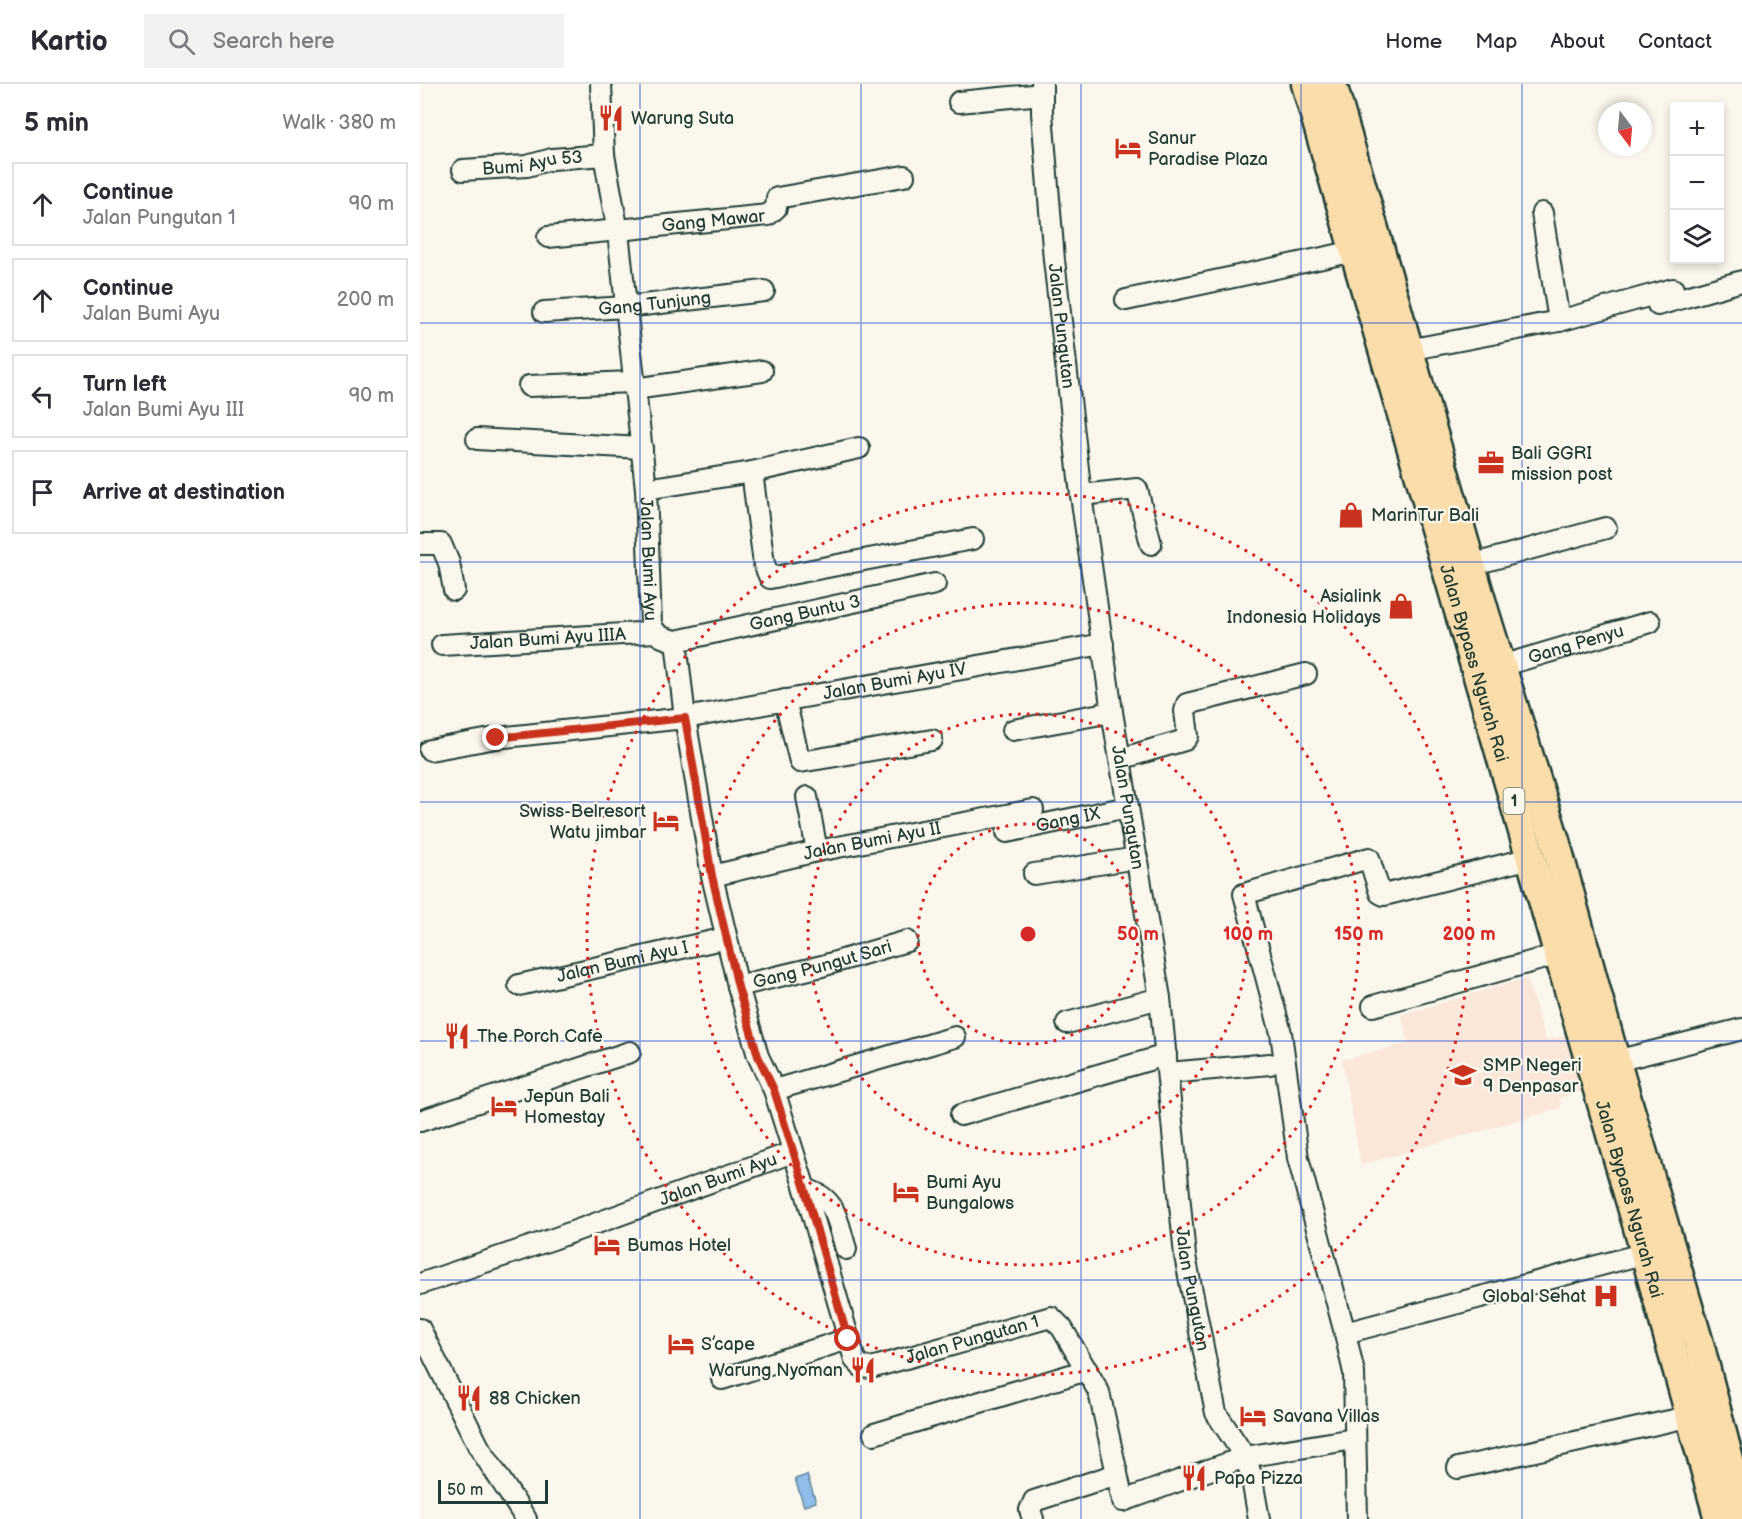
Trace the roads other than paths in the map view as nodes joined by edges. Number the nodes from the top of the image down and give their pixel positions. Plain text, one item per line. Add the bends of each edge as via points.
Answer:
1 (601, 84) edge
2 (1306, 84) edge
3 (1332, 84) edge
4 (1042, 89) edge
5 (959, 102) dead end
6 (604, 155) junction
7 (463, 170) dead end
8 (904, 176) dead end
9 (1542, 213) dead end
10 (618, 232) junction
11 (548, 237) dead end
12 (1355, 251) junction
13 (1742, 281) edge
14 (1673, 289) dead end
15 (764, 291) dead end
16 (1126, 300) dead end
17 (626, 308) junction
18 (544, 312) dead end
19 (1610, 319) dead end
20 (1558, 321) junction
21 (1408, 350) junction
22 (762, 371) dead end
23 (633, 385) junction
24 (529, 386) dead end
25 (477, 439) dead end
26 (642, 448) junction
27 (859, 448) dead end
28 (752, 472) junction
29 (646, 489) junction
30 (1081, 495) junction
31 (1606, 528) dead end
32 (973, 539) dead end
33 (420, 544) edge
34 (1151, 544) dead end
35 (1471, 565) junction
36 (935, 584) dead end
37 (454, 590) dead end
38 (1650, 622) dead end
39 (655, 632) junction
40 (676, 641) junction
41 (1103, 644) junction
42 (442, 645) dead end
43 (1501, 666) junction
44 (1306, 674) dead end
45 (785, 700) junction
46 (1112, 712) junction
47 (685, 718) junction
48 (1013, 730) dead end
49 (932, 740) dead end
50 (430, 750) dead end
51 (1120, 759) junction
52 (807, 797) dead end
53 (1128, 807) junction
54 (1033, 810) dead end
55 (1007, 832) dead end
56 (817, 851) junction
57 (1137, 858) junction
58 (1531, 858) junction
59 (1034, 874) dead end
60 (712, 876) junction
61 (726, 938) junction
62 (907, 941) dead end
63 (1558, 954) junction
64 (519, 985) dead end
65 (738, 987) junction
66 (1160, 998) junction
67 (1373, 1006) dead end
68 (1067, 1023) dead end
69 (1742, 1029) edge
70 (955, 1037) dead end
71 (630, 1052) dead end
72 (1616, 1061) junction
73 (1167, 1064) junction
74 (1270, 1064) dead end
75 (774, 1090) junction
76 (961, 1115) dead end
77 (420, 1121) edge
78 (793, 1152) junction
79 (805, 1189) junction
80 (846, 1249) dead end
81 (1646, 1252) junction
82 (420, 1284) edge
83 (1678, 1319) junction
84 (420, 1329) edge
85 (1346, 1333) junction
86 (848, 1339) junction
87 (1087, 1370) junction
88 (722, 1379) dead end
89 (1692, 1416) junction
90 (874, 1434) dead end
91 (1354, 1439) junction
92 (1245, 1457) junction
93 (1458, 1468) dead end
94 (1117, 1474) junction
95 (1123, 1510) edge
96 (1742, 1511) edge
97 (526, 1519) edge
98 (1033, 1519) edge
99 (1259, 1519) edge
100 (1357, 1519) edge
101 (1719, 1519) edge

1 - 6 street, Jalan Bumi Ayu
2 - 12 highway, Jalan Bypass Ngurah Rai / 1
3 - 21 highway, Jalan Bypass Ngurah Rai / 1
4 - 5 street
4 - 30 street, Jalan Pungutan via 1054,260
6 - 7 street, Bumi Ayu 53
6 - 10 street, Jalan Bumi Ayu
8 - 10 street, Gang Mawar via 777,198 776,208 768,215
9 - 20 street
10 - 11 street
10 - 17 street, Jalan Bumi Ayu
12 - 16 street
12 - 58 highway, Jalan Bypass Ngurah Rai / 1
13 - 19 street
14 - 20 street
15 - 17 street, Gang Tunjung
17 - 18 street, Gang Tunjung
17 - 23 street, Jalan Bumi Ayu
20 - 21 street
21 - 35 highway, Jalan Bypass Ngurah Rai / 1
22 - 23 street
23 - 24 street
23 - 26 street, Jalan Bumi Ayu
25 - 26 street
26 - 29 street, Jalan Bumi Ayu
27 - 28 street
28 - 29 street
28 - 32 street via 764,564 770,578
29 - 39 street, Jalan Bumi Ayu via 651,624
30 - 34 street via 1137,489
30 - 41 street, Jalan Pungutan
31 - 35 street
33 - 37 street via 441,544
35 - 43 highway, Jalan Bypass Ngurah Rai / 1
36 - 40 street, Gang Buntu 3
38 - 43 street, Gang Penyu
39 - 40 street, Jalan Bumi Ayu
39 - 42 street, Jalan Bumi Ayu IIIA
40 - 47 street, Jalan Bumi Ayu
41 - 45 street, Jalan Bumi Ayu IV
41 - 46 street, Jalan Pungutan
43 - 72 highway, Jalan Bypass Ngurah Rai / 1 via 1556,844
44 - 51 street via 1187,704 1185,740
45 - 47 street, Jalan Bumi Ayu IV
45 - 49 street via 800,762
46 - 48 street
46 - 51 street, Jalan Pungutan
47 - 50 street, Jalan Bumi Ayu IV via 496,738
47 - 60 street, Jalan Bumi Ayu
51 - 53 street, Jalan Pungutan
52 - 56 street
53 - 55 street, Gang IX
53 - 57 street, Jalan Pungutan
54 - 56 street, Jalan Bumi Ayu II
56 - 60 street, Jalan Bumi Ayu II
57 - 59 street
57 - 66 street, Jalan Pungutan
58 - 63 highway, Jalan Bypass Ngurah Rai / 1
58 - 85 street via 1384,895 1369,858 1244,894 1281,1033 1298,1158
60 - 61 street, Jalan Bumi Ayu
61 - 64 street, Jalan Bumi Ayu I
61 - 65 street, Jalan Bumi Ayu
62 - 65 street, Gang Pungut Sari
63 - 67 street
63 - 81 highway, Jalan Bypass Ngurah Rai / 1
65 - 75 street, Jalan Bumi Ayu via 758,1056
66 - 68 street
66 - 73 street, Jalan Pungutan
69 - 72 street
70 - 75 street
71 - 77 street
72 - 83 highway, Jalan Bypass Ngurah Rai / 1
73 - 74 street
73 - 76 street
73 - 92 street, Jalan Pungutan via 1179,1206 1193,1304 1216,1413
75 - 78 street, Jalan Bumi Ayu
78 - 79 street, Jalan Pungutan 1
78 - 82 street, Jalan Bumi Ayu
79 - 80 street via 831,1204
79 - 86 street, Jalan Pungutan 1
81 - 83 highway, Jalan Bypass Ngurah Rai / 1
81 - 85 street
83 - 89 highway, Jalan Bypass Ngurah Rai / 1
83 - 96 highway, Jalan Bypass Ngurah Rai / 1
84 - 97 street via 479,1446
85 - 91 street via 1356,1396
86 - 87 street, Jalan Pungutan 1 via 855,1360 862,1367 871,1368 1051,1317
86 - 88 street
87 - 90 street
87 - 94 street, Jalan Pungutan 1 via 1105,1410
89 - 93 street
89 - 101 highway, Jalan Bypass Ngurah Rai / 1
91 - 92 street, Jalan Pungutan 1
91 - 100 street
92 - 95 street, Jalan Pungutan 1
92 - 99 street, Jalan Pungutan
94 - 95 street, Jalan Pungutan 1
94 - 98 street via 1034,1501 1030,1510

